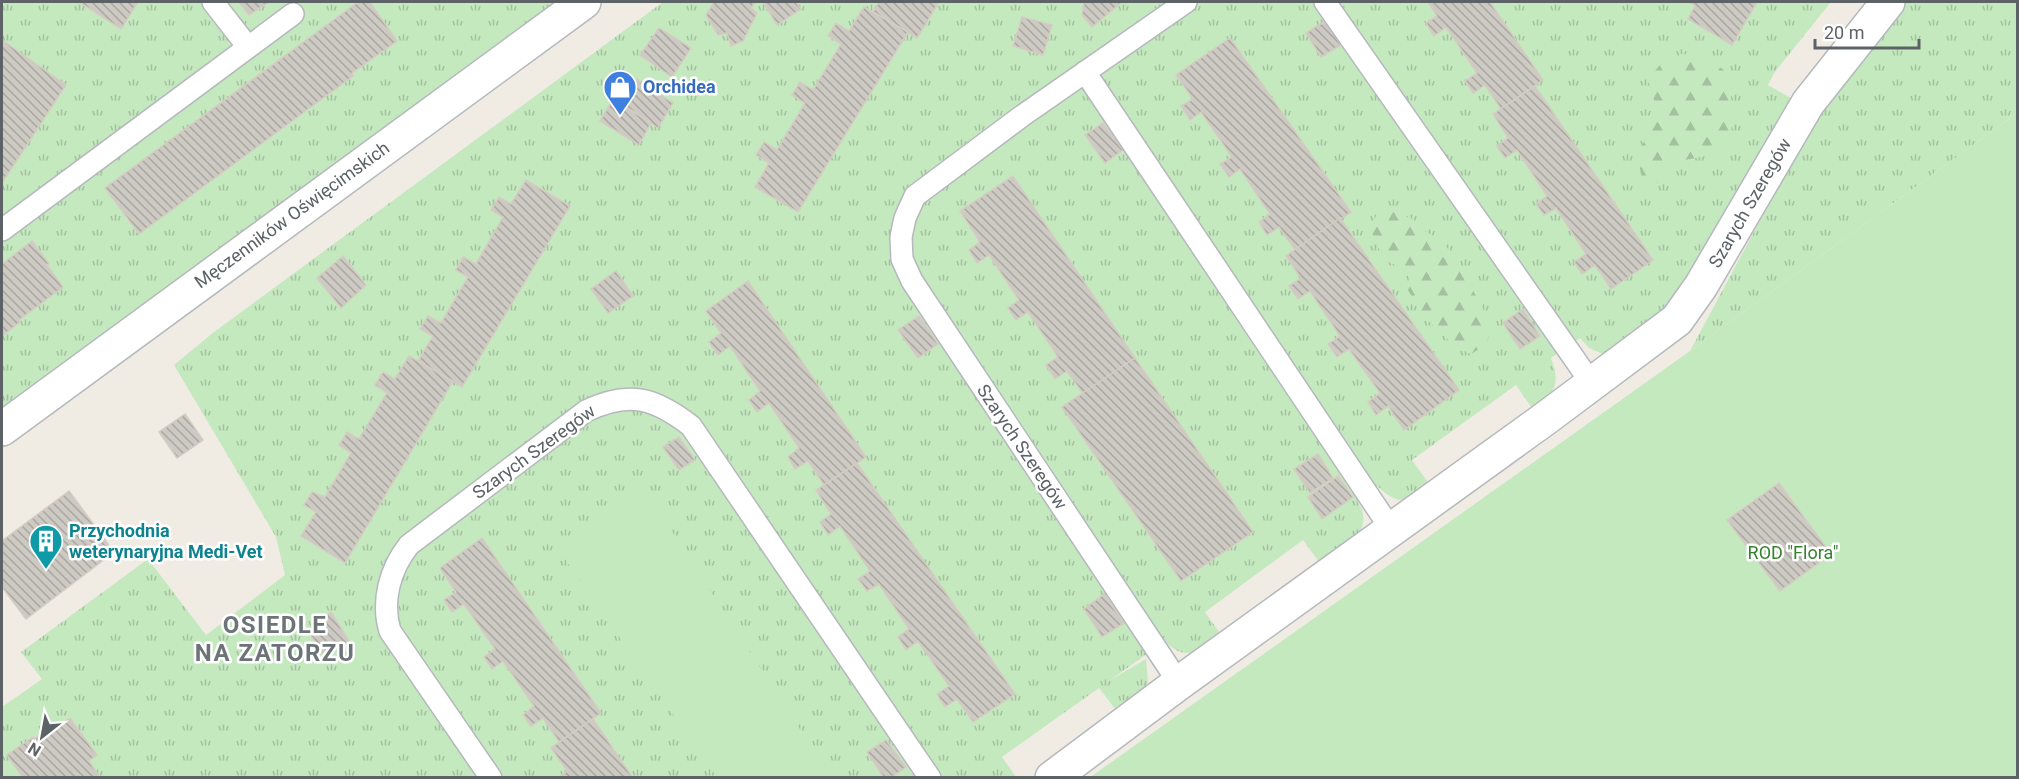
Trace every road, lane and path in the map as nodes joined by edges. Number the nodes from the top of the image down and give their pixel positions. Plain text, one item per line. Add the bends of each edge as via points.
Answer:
1 (213, 2) edge
2 (584, 2) edge
3 (1186, 2) edge
4 (1325, 2) edge
5 (1888, 2) edge
6 (293, 14) dead end
7 (248, 47) junction
8 (1085, 72) junction
9 (2, 230) edge
10 (1592, 384) junction
11 (2, 429) edge
12 (1391, 529) junction
13 (1179, 682) junction
14 (491, 777) edge
15 (930, 777) edge
16 (1052, 777) edge

1 - 7 lane
2 - 11 street, Męczenników Oświęcimskich
3 - 8 lane, Szarych Szeregów
4 - 10 lane
5 - 10 street, Szarych Szeregów via 1809,103 1677,320
6 - 7 lane
7 - 9 lane
8 - 12 lane
8 - 13 lane, Szarych Szeregów via 915,196 903,227 902,259 912,281
10 - 12 street, Szarych Szeregów
12 - 13 street, Szarych Szeregów
13 - 16 street, Szarych Szeregów
14 - 15 lane, Szarych Szeregów via 390,632 386,598 395,567 409,544 586,411 602,403 636,399 668,409 691,426

